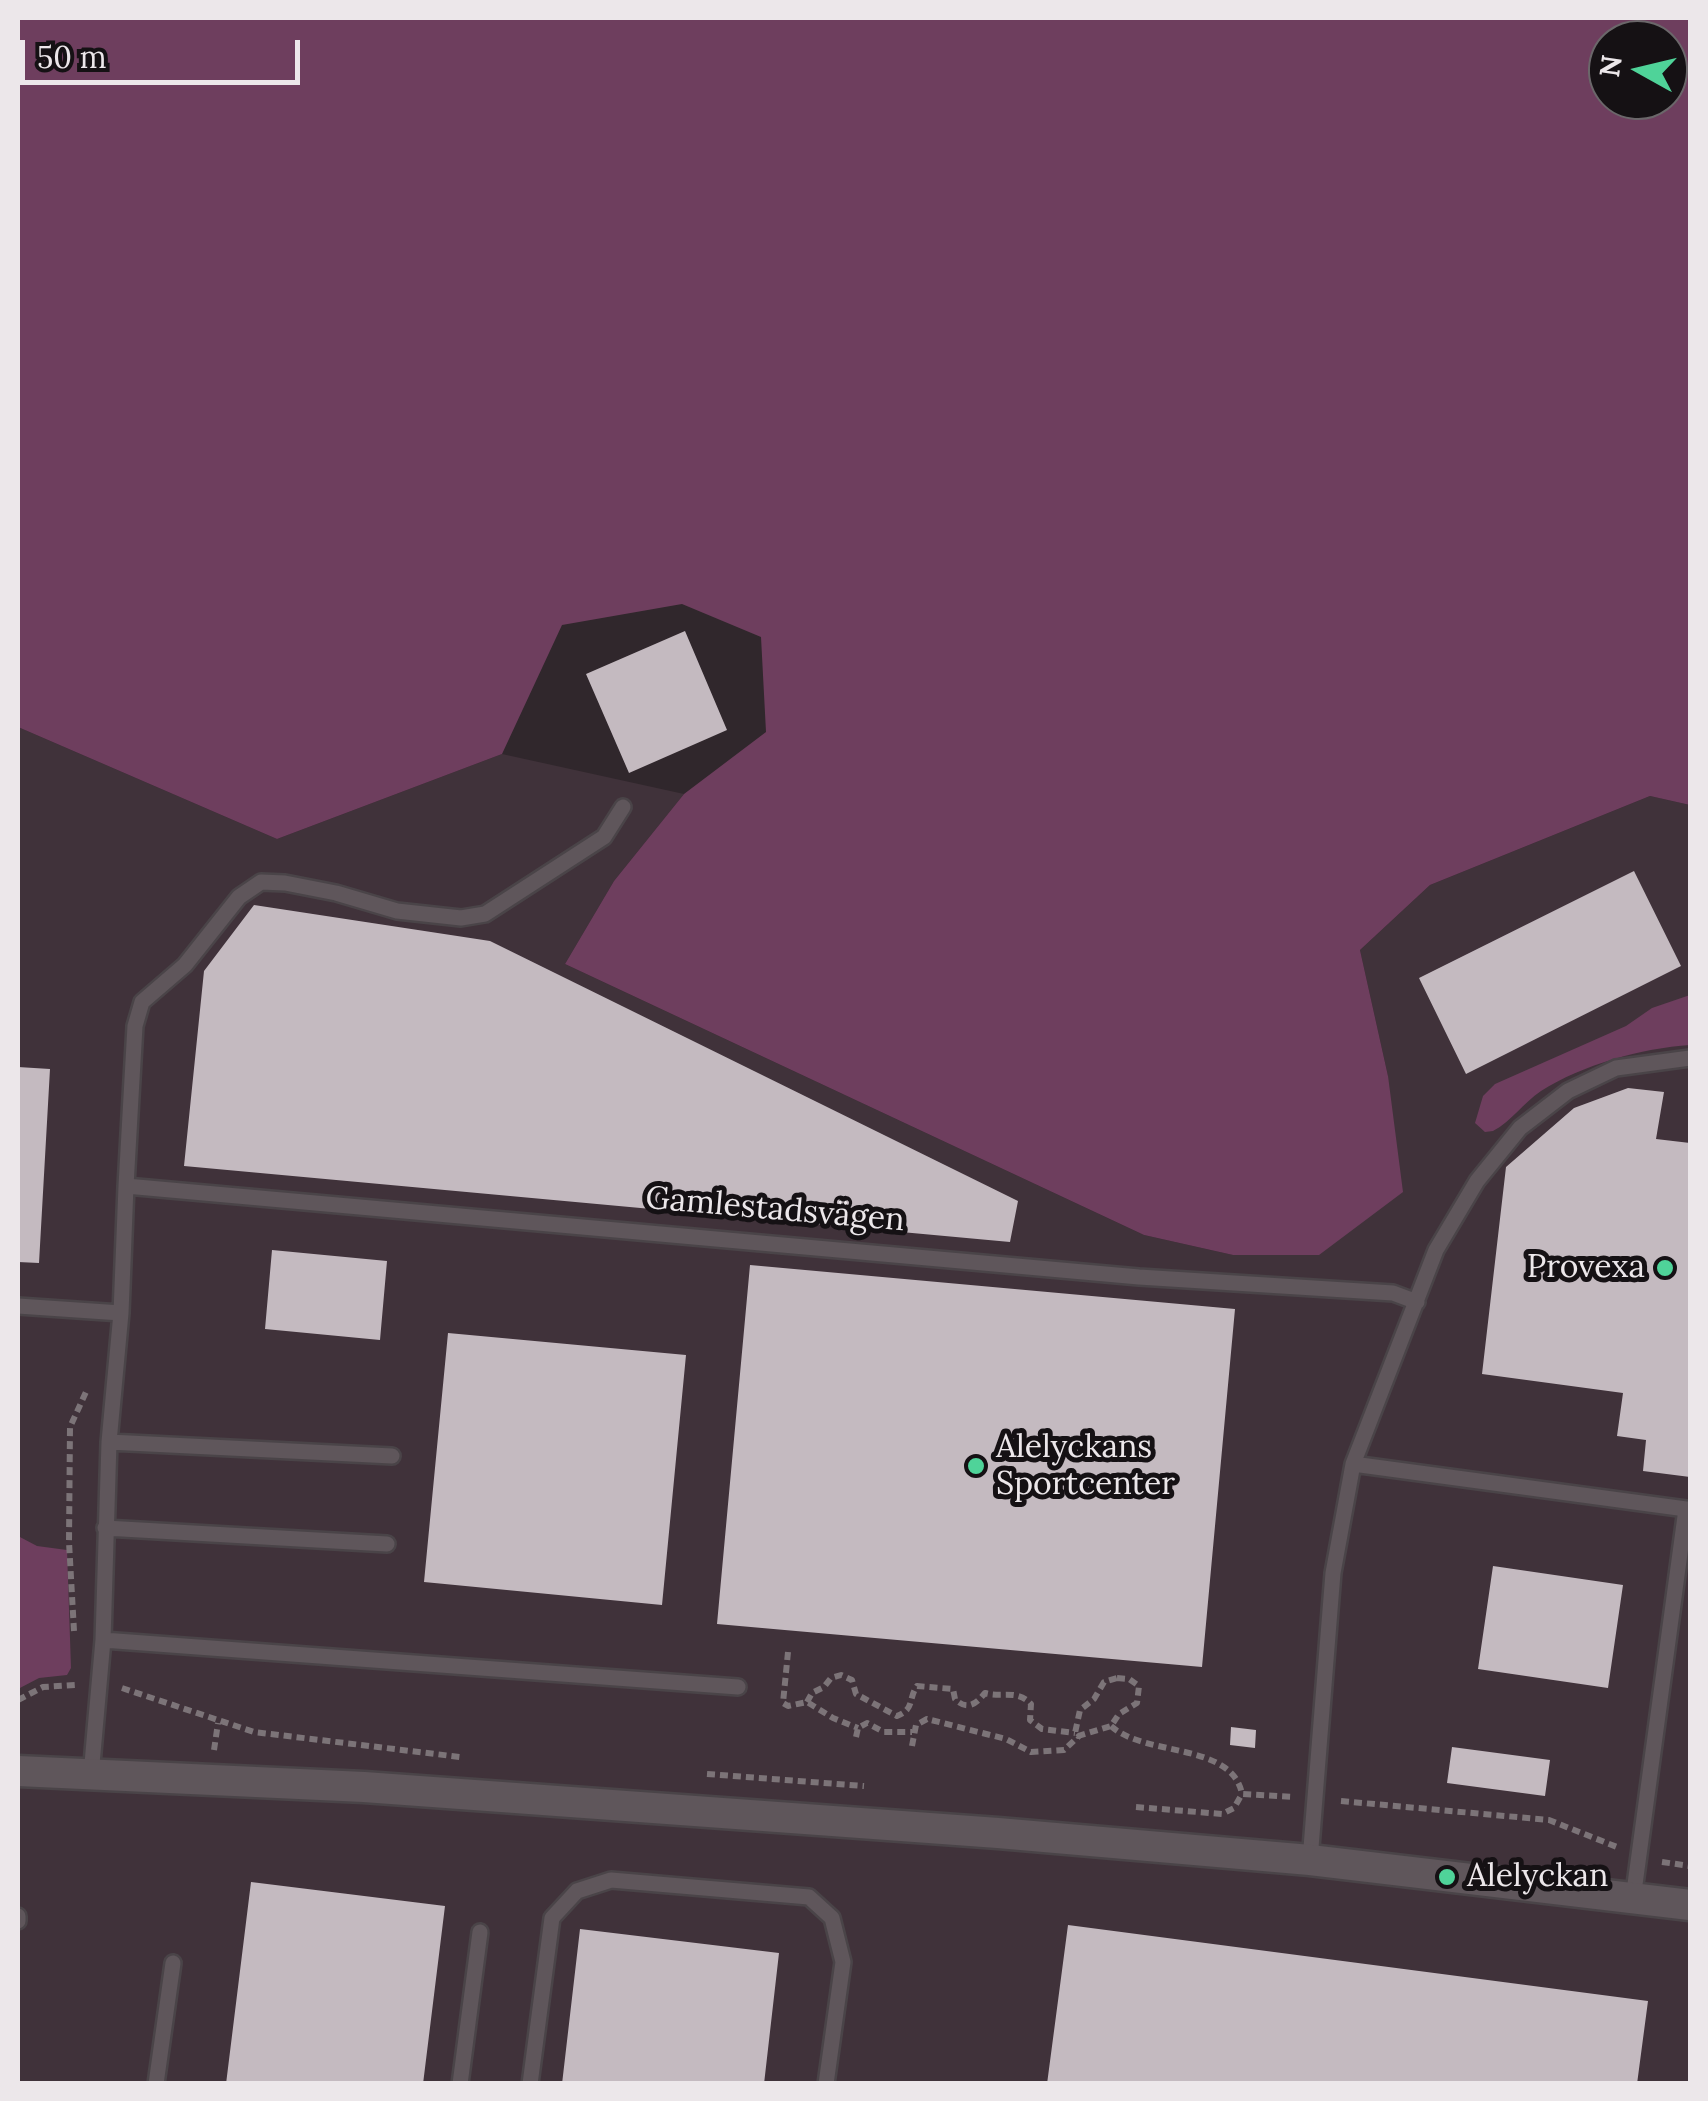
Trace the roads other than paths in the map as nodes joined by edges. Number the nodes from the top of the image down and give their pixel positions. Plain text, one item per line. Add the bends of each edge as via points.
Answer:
1 (623, 808) dead end
2 (1690, 1058) edge
3 (126, 1186) junction
4 (1416, 1302) junction
5 (18, 1306) edge
6 (120, 1313) junction
7 (109, 1442) junction
8 (392, 1456) dead end
9 (1354, 1464) junction
10 (1689, 1509) edge
11 (105, 1528) junction
12 (387, 1544) dead end
13 (103, 1640) junction
14 (738, 1687) dead end
15 (18, 1770) edge
16 (91, 1774) junction
17 (1310, 1860) junction
18 (1633, 1899) junction
19 (1690, 1905) edge
20 (480, 1932) dead end
21 (173, 1964) dead end
22 (156, 2084) edge
23 (460, 2084) edge
24 (530, 2084) edge
25 (826, 2084) edge

1 - 3 lane via 604,837 485,914 461,918 397,910 284,883 261,882 239,897 185,965 142,1002
2 - 4 lane via 1616,1068 1568,1091 1520,1128 1477,1181 1436,1250
3 - 4 lane, Gamlestadsvägen via 1120,1276 1393,1293
3 - 6 lane
4 - 9 lane
5 - 6 lane
6 - 7 lane
7 - 8 lane
7 - 11 lane
9 - 10 lane
9 - 17 lane via 1333,1573
10 - 18 lane
11 - 12 lane
11 - 13 lane
13 - 14 lane
13 - 16 lane
15 - 16 street
16 - 17 street via 645,1806
17 - 18 street
18 - 19 street
20 - 23 lane
21 - 22 lane
24 - 25 lane via 552,1918 578,1891 611,1880 810,1897 832,1918 843,1962

